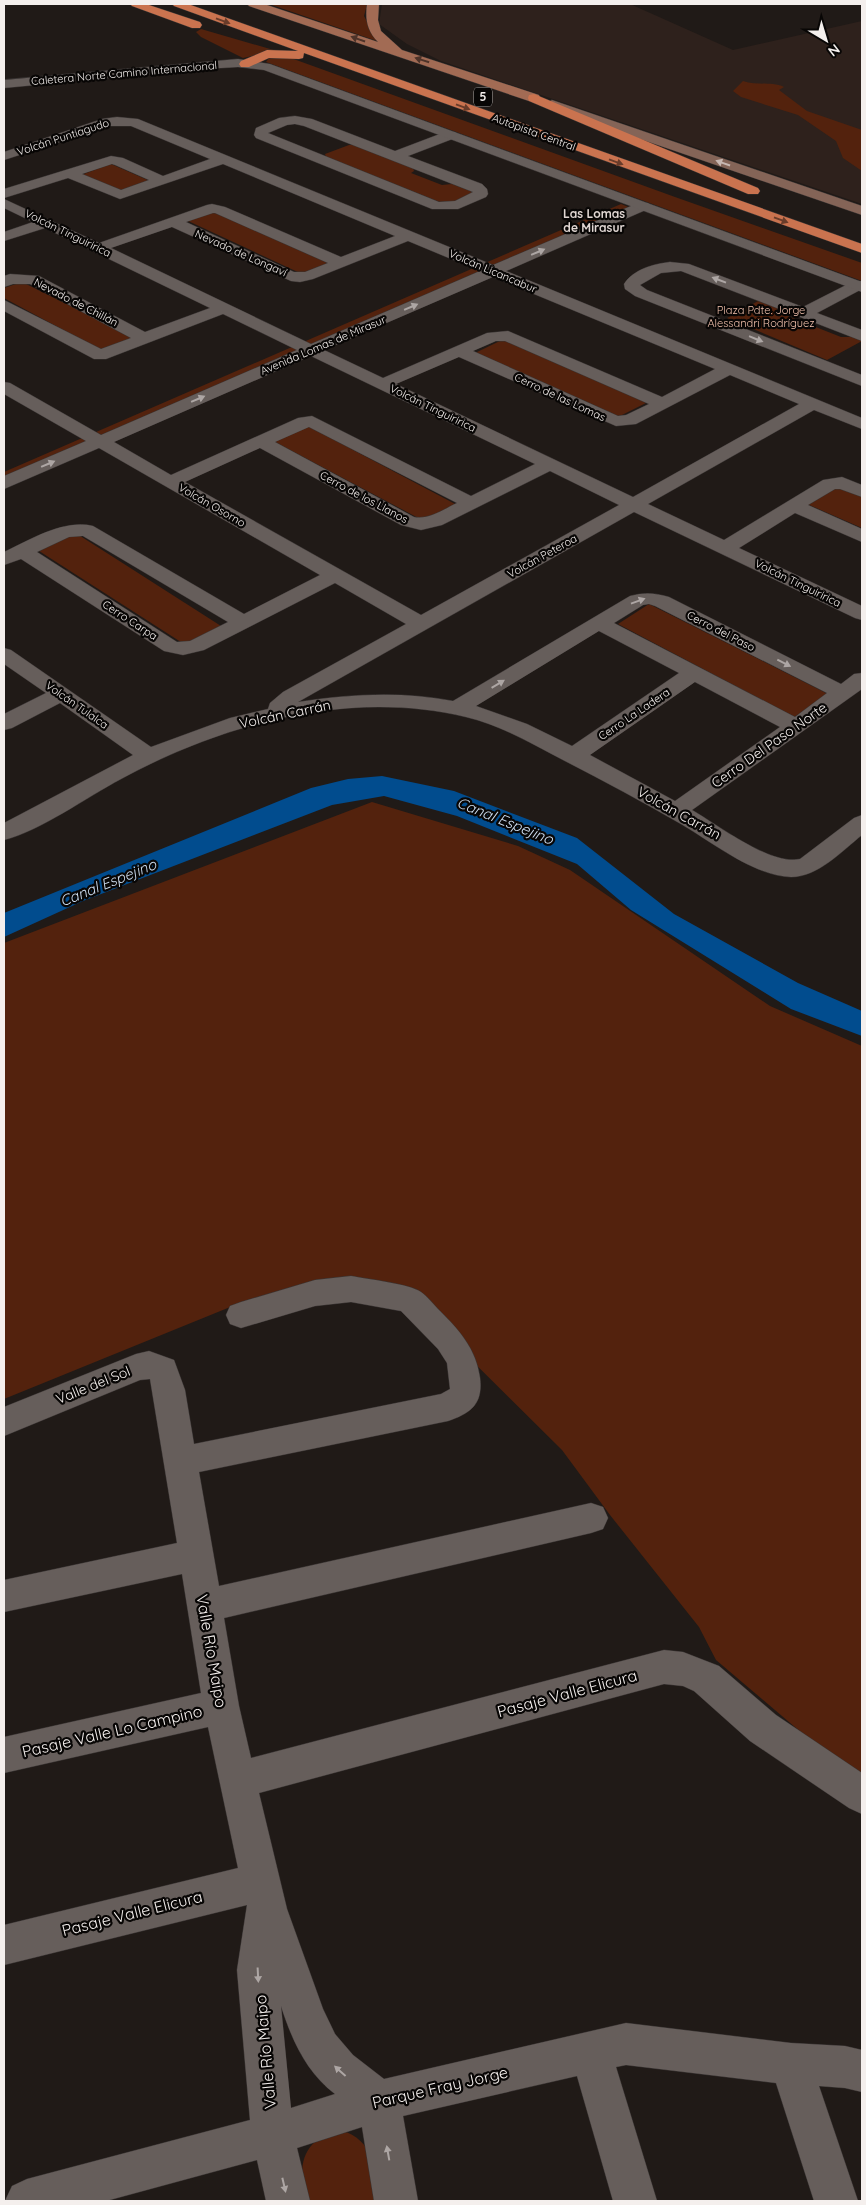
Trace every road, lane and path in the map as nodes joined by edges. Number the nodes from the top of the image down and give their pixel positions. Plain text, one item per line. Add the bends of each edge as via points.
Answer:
1 (136, 4) edge
2 (178, 4) edge
3 (214, 4) edge
4 (253, 4) edge
5 (373, 4) edge
6 (210, 29) dead end
7 (223, 33) dead end
8 (340, 47) dead end
9 (404, 54) junction
10 (330, 60) junction
11 (245, 64) junction
12 (4, 84) edge
13 (534, 98) junction
14 (123, 120) joint
15 (567, 126) dead end
16 (450, 135) junction
17 (356, 140) junction
18 (464, 140) junction
19 (4, 156) edge
20 (312, 156) junction
21 (395, 156) junction
22 (224, 159) junction
23 (409, 161) junction
24 (68, 173) junction
25 (163, 180) junction
26 (753, 191) junction
27 (4, 194) edge
28 (771, 198) dead end
29 (625, 199) junction
30 (4, 202) edge
31 (643, 206) junction
32 (862, 211) edge
33 (171, 221) junction
34 (46, 223) junction
35 (408, 236) junction
36 (4, 238) edge
37 (98, 248) junction
38 (862, 249) edge
39 (341, 263) junction
40 (475, 264) junction
41 (493, 271) junction
42 (4, 282) edge
43 (861, 290) edge
44 (754, 294) junction
45 (738, 302) dead end
46 (4, 305) edge
47 (224, 308) junction
48 (722, 310) dead end
49 (804, 313) junction
50 (705, 319) junction
51 (823, 321) junction
52 (146, 339) junction
53 (294, 342) junction
54 (857, 347) edge
55 (311, 350) junction
56 (459, 351) junction
57 (827, 367) junction
58 (729, 369) junction
59 (862, 381) edge
60 (383, 384) junction
61 (8, 393) edge
62 (662, 403) junction
63 (812, 404) junction
64 (862, 424) edge
65 (91, 437) junction
66 (260, 441) junction
67 (550, 464) junction
68 (4, 467) edge
69 (170, 482) junction
70 (4, 483) edge
71 (862, 491) edge
72 (471, 502) junction
73 (633, 504) junction
74 (794, 506) junction
75 (862, 536) edge
76 (725, 548) junction
77 (24, 551) junction
78 (4, 560) edge
79 (335, 575) junction
80 (862, 614) edge
81 (243, 622) junction
82 (599, 622) junction
83 (421, 624) junction
84 (4, 654) edge
85 (694, 673) junction
86 (862, 679) edge
87 (843, 693) junction
88 (61, 694) junction
89 (456, 709) junction
90 (277, 713) junction
91 (4, 723) edge
92 (796, 726) junction
93 (149, 756) junction
94 (573, 756) junction
95 (676, 811) junction
96 (862, 823) edge
97 (4, 832) edge
98 (241, 1315) dead end
99 (169, 1390) joint
100 (4, 1422) edge
101 (180, 1461) junction
102 (591, 1518) dead end
103 (195, 1555) junction
104 (4, 1596) edge
105 (204, 1606) junction
106 (221, 1706) junction
107 (4, 1755) edge
108 (239, 1780) junction
109 (862, 1795) edge
110 (264, 1896) junction
111 (4, 1945) edge
112 (591, 2052) junction
113 (791, 2064) junction
114 (862, 2071) edge
115 (379, 2101) junction
116 (273, 2135) junction
117 (27, 2201) edge
118 (288, 2201) edge
119 (396, 2201) edge
120 (635, 2201) edge
121 (836, 2201) edge

1 - 6 highway
2 -> 10 highway, Autopista Central / 5
3 - 8 highway
9 -> 4 main road
5 - 9 main road via 371,18 374,31
7 - 10 highway
13 -> 9 main road
10 - 11 highway via 276,53
10 -> 38 highway, Autopista Central / 5
11 - 12 street, Caletera Norte Camino Internacional
11 - 16 street, Caletera Norte Camino Internacional via 272,69
13 - 26 highway
32 -> 13 main road
14 - 19 street, Volcán Puntiagudo via 107,122
14 - 22 street, Volcán Licancabur
15 - 26 highway, Autopista Central
16 - 18 street, Caletera Norte Camino Internacional
16 - 21 street
17 - 20 street
17 - 20 street via 300,120 261,131 265,138
17 - 21 street
18 - 23 street
18 - 29 street, Caletera Norte Camino Internacional
20 - 23 street via 437,206 455,206 481,194 477,188
21 - 23 street
22 - 25 street
22 - 35 street, Volcán Licancabur
24 - 25 street via 111,160
24 - 25 street via 120,195
24 - 27 street
26 - 28 highway, Autopista Central
29 - 31 street, Caletera Norte Camino Internacional
29 - 40 street, Avenida Lomas de Mirasur
30 - 34 street, Volcán Tinguiririca
41 -> 31 street, Avenida Lomas de Mirasur
31 - 43 street, Caletera Norte Camino Internacional
33 - 37 street, Nevado de Longaví
33 - 39 street, Nevado de Longaví via 216,209
33 - 39 street, Nevado de Longaví via 293,276 308,276
34 - 36 street
34 - 37 street, Volcán Tinguiririca
35 - 39 street, Nevado de Longaví
35 - 40 street, Volcán Licancabur
37 - 47 street, Volcán Tinguiririca
40 - 41 street, Volcán Licancabur
40 - 53 street, Avenida Lomas de Mirasur
55 -> 41 street, Avenida Lomas de Mirasur
41 - 58 street, Volcán Licancabur
42 - 52 street, Nevado de Chillán via 33,279
43 - 49 street
43 - 51 street
44 - 45 street
44 - 49 street
44 -> 50 street via 679,266 659,269 632,284 636,291
46 - 52 street, Nevado de Chillán via 97,354
47 - 52 street, Nevado de Chillán
47 - 53 street, Volcán Tinguiririca
48 - 50 street
49 - 51 street
50 -> 57 street
51 - 54 street
53 - 55 street, Volcán Tinguiririca
53 - 65 street, Avenida Lomas de Mirasur
54 - 57 street
55 - 60 street, Volcán Tinguiririca
65 -> 55 street, Avenida Lomas de Mirasur
56 - 60 street
56 - 62 street via 493,336 508,336
56 - 62 street, Cerro de las Lomas via 612,420 630,420
57 - 59 street
58 - 62 street, Cerro de las Lomas
58 - 63 street, Volcán Licancabur
60 - 67 street, Volcán Tinguiririca
61 - 65 street, Volcán Osorno
63 - 64 street, Volcán Licancabur
63 - 73 street, Volcán Peteroa
65 - 68 street, Avenida Lomas de Mirasur
65 - 69 street, Volcán Osorno
70 -> 65 street, Avenida Lomas de Mirasur
66 - 69 street
66 - 72 street via 312,421
66 - 72 street, Cerro de los Llanos via 408,521 421,524 435,521
67 - 72 street, Cerro de los Llanos
67 - 73 street, Volcán Tinguiririca
69 - 79 street, Volcán Osorno
71 - 74 street via 833,483
73 - 76 street, Volcán Tinguiririca
73 - 83 street, Volcán Peteroa
74 - 75 street
74 - 76 street
76 - 80 street, Volcán Tinguiririca
77 - 78 street
77 - 81 street via 72,530 92,531
77 - 81 street, Cerro Carpa via 177,649 196,646
79 - 81 street, Cerro Carpa
79 - 83 street, Volcán Osorno
82 - 85 street
82 -> 87 street, Cerro del Paso via 637,600 656,599
89 -> 82 street, Cerro del Paso
83 - 90 street, Volcán Peteroa via 291,697 280,705
84 - 88 street, Volcán Tulalca
85 - 92 street
85 - 94 street, Cerro La Ladera
86 - 87 street, Cerro Del Paso Norte
87 - 92 street, Cerro Del Paso Norte
88 - 91 street
88 - 93 street, Volcán Tulalca
89 - 90 street, Volcán Carrán via 366,701 323,704
89 - 94 street, Volcán Carrán via 508,724
90 - 93 street, Volcán Carrán via 236,724
92 - 95 street, Cerro Del Paso Norte
93 - 97 street, Volcán Carrán
94 - 95 street, Volcán Carrán
95 - 96 street, Volcán Carrán via 774,866 792,868 808,864
98 - 101 street via 315,1293 351,1290 410,1300 456,1349 462,1361 466,1392 448,1407
99 - 100 street, Valle del Sol via 162,1370 150,1364
99 - 101 street, Valle Río Maipo
101 - 103 street, Valle Río Maipo
102 - 105 street
103 - 104 street
103 - 105 street, Valle Río Maipo
105 - 106 street, Valle Río Maipo
106 - 107 street, Pasaje Valle Lo Campino
106 - 108 street, Valle Río Maipo
108 - 109 street, Pasaje Valle Elicura via 664,1667 684,1669 706,1678 763,1728
108 - 110 street, Valle Río Maipo
110 - 111 street, Pasaje Valle Elicura
115 -> 110 street, Valle Río Maipo via 338,2070 320,2049
110 -> 116 street, Valle Río Maipo via 257,1970
112 - 113 street, Parque Fray Jorge via 626,2044
112 - 115 street, Parque Fray Jorge
112 - 120 street
113 - 114 street, Parque Fray Jorge
113 - 121 street
115 - 116 street, Parque Fray Jorge
119 -> 115 street
116 - 117 street, Parque Fray Jorge
116 -> 118 street, Valle Río Maipo

